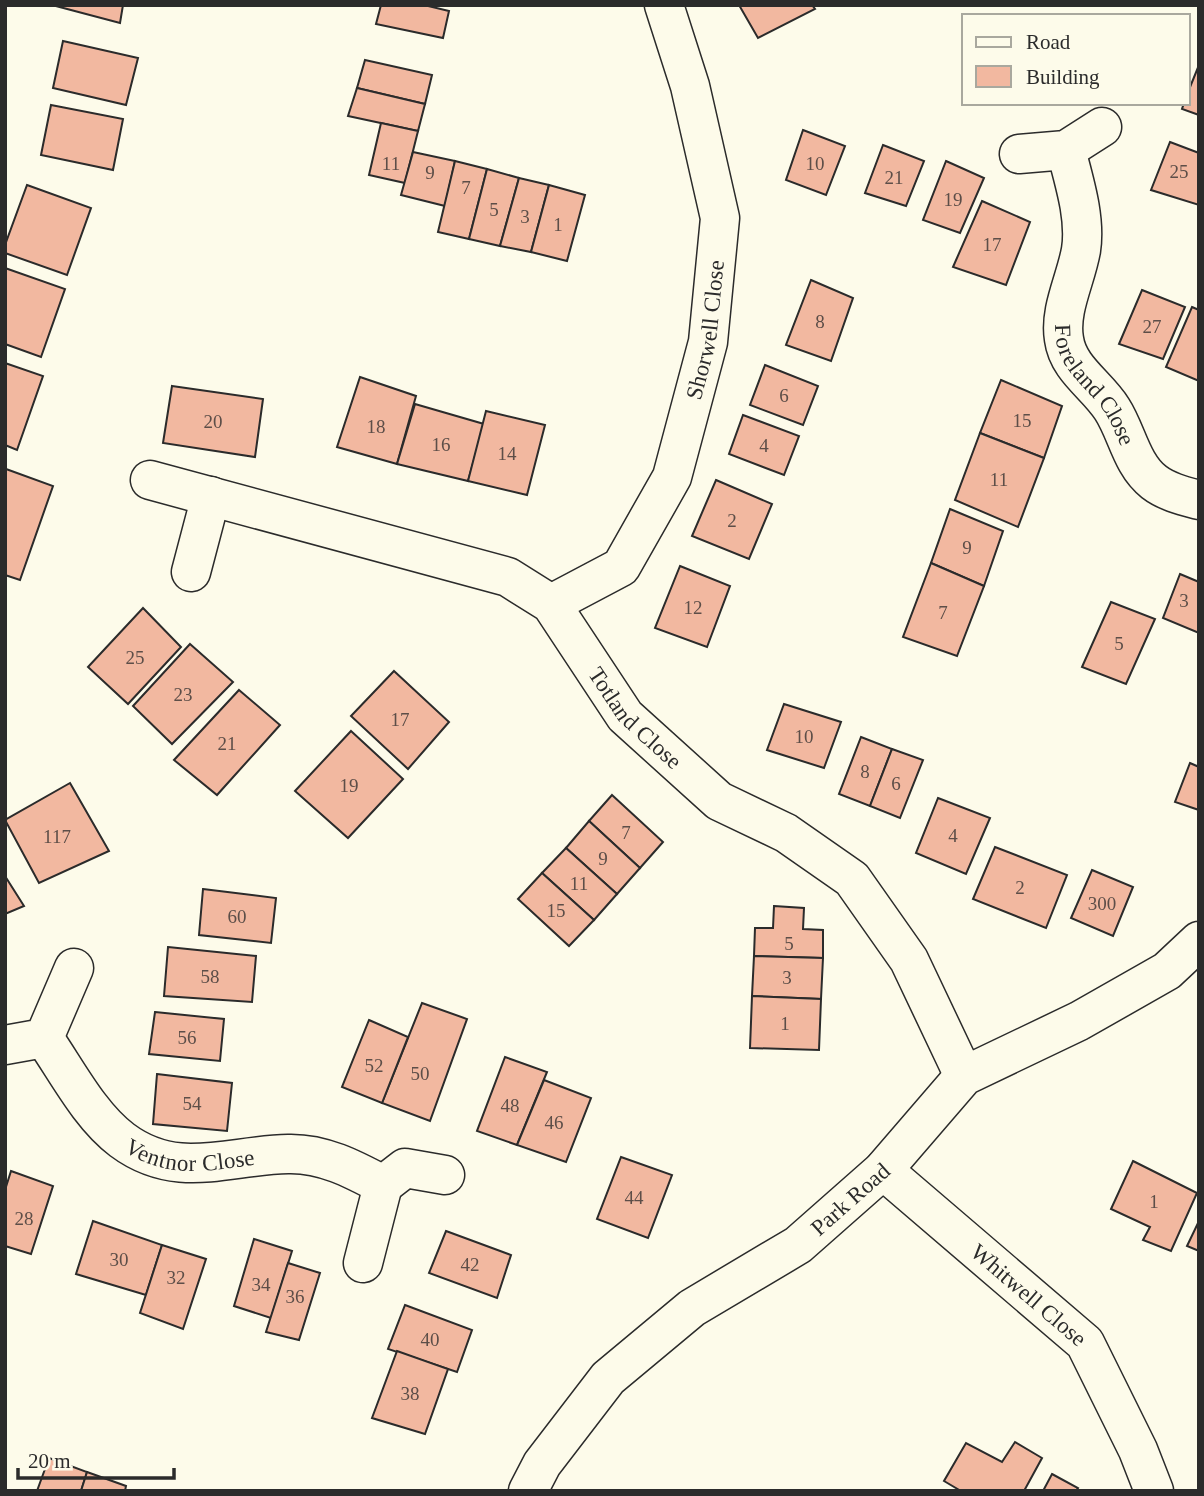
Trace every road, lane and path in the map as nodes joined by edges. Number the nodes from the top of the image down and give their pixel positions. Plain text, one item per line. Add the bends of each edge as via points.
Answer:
1 (664, 5) edge
2 (1102, 127) dead end
3 (1066, 150) junction
4 (1019, 154) dead end
5 (150, 480) dead end
6 (211, 496) junction
7 (1199, 500) edge
8 (191, 572) dead end
9 (551, 604) junction
10 (1199, 941) edge
11 (74, 968) dead end
12 (44, 1038) junction
13 (5, 1045) edge
14 (964, 1076) junction
15 (883, 1170) junction
16 (445, 1175) dead end
17 (383, 1185) junction
18 (363, 1263) dead end
19 (528, 1491) edge
20 (1154, 1491) edge

1 - 9 street, Shorwell Close via 690,86 720,218 708,342 672,477 621,567
2 - 3 street
3 - 4 street
3 - 7 street, Foreland Close via 1076,185 1082,247 1065,310 1064,340 1075,367 1112,408 1135,460 1154,482 1177,495
5 - 6 street, Totland Close
6 - 8 street
6 - 9 street, Totland Close via 508,577
9 - 14 street, Totland Close via 625,716 719,801 786,833 852,879 909,960
10 - 14 street, Park Road via 1167,971 1079,1021
11 - 12 street
12 - 13 street
12 - 17 street, Ventnor Close via 100,1119 122,1140 152,1157 192,1165 288,1154 335,1161
14 - 15 street, Park Road
15 - 19 street, Park Road via 798,1245 692,1308 608,1378 542,1464
15 - 20 street, Whitwell Close via 1085,1343
16 - 17 street via 405,1168
17 - 18 street

